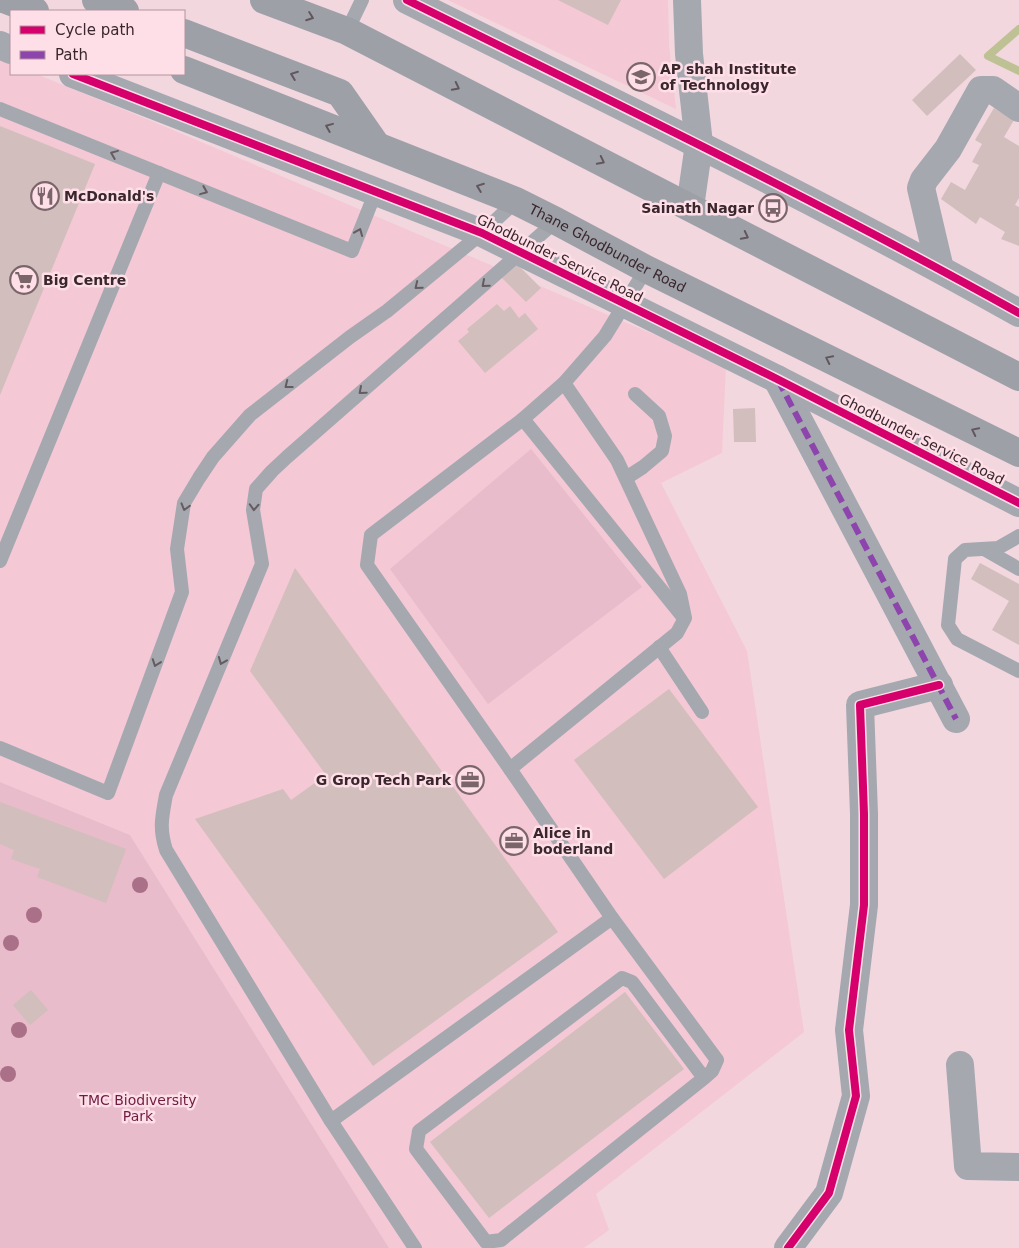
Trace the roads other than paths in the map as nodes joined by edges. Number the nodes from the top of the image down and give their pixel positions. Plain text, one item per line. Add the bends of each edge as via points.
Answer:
1 (6, 0) edge
2 (96, 0) edge
3 (264, 0) edge
4 (362, 0) edge
5 (407, 0) edge
6 (687, 0) edge
7 (32, 10) edge
8 (122, 10) edge
9 (347, 31) junction
10 (185, 33) edge
11 (185, 70) edge
12 (76, 75) edge
13 (0, 108) edge
14 (1019, 108) edge
15 (699, 144) junction
16 (377, 146) junction
17 (159, 173) junction
18 (376, 191) junction
19 (516, 201) junction
20 (690, 207) junction
21 (556, 221) junction
22 (482, 233) junction
23 (521, 252) junction
24 (646, 269) junction
25 (940, 269) junction
26 (626, 303) junction
27 (1019, 313) edge
28 (1019, 377) edge
29 (777, 379) junction
30 (564, 382) junction
31 (634, 394) dead end
32 (523, 418) junction
33 (1019, 453) edge
34 (626, 478) junction
35 (1019, 503) edge
36 (1019, 536) edge
37 (984, 549) junction
38 (0, 561) edge
39 (1019, 569) edge
40 (684, 618) junction
41 (659, 647) junction
42 (1019, 671) edge
43 (939, 685) junction
44 (702, 712) dead end
45 (956, 719) dead end
46 (0, 748) edge
47 (510, 769) junction
48 (612, 918) junction
49 (960, 1065) dead end
50 (704, 1078) junction
51 (331, 1121) junction
52 (1019, 1168) edge
53 (415, 1248) edge
54 (788, 1248) edge

1 - 7 main road
2 - 8 main road
3 -> 9 main road
4 - 9 lane
5 - 15 street
6 - 15 street
9 -> 20 main road
16 -> 10 main road via 340,93
16 -> 11 main road, Thane Ghodbunder Road
12 - 18 street, Ghodbunder Service Road
17 -> 13 lane
14 - 25 street via 993,90 981,90 948,149 924,180 921,188
15 - 20 street
15 - 25 street
19 -> 16 main road, Thane Ghodbunder Road
17 -> 18 lane via 352,251
17 - 38 lane
18 - 22 street, Ghodbunder Service Road
19 - 21 main road, Thane Ghodbunder Road
19 - 22 lane
20 -> 28 main road
21 - 23 lane
21 - 24 main road, Thane Ghodbunder Road
22 - 23 street, Ghodbunder Service Road
22 -> 46 lane via 387,311 250,415 213,457 184,503 177,549 182,592 108,794
23 - 26 street, Ghodbunder Service Road
23 -> 51 lane via 287,457 256,488 253,510 262,564 166,795 161,824 166,850
24 - 26 lane
33 -> 24 main road, Thane Ghodbunder Road
25 - 27 street
26 - 29 street, Ghodbunder Service Road
26 - 30 lane via 605,336
29 - 35 street, Ghodbunder Service Road
29 - 43 street
30 - 32 lane
30 - 34 lane
31 - 34 lane via 659,416 665,436 662,451
32 - 40 lane
32 - 47 lane via 371,535 366,565
34 - 40 lane via 680,594
36 - 37 lane via 998,548
37 - 39 lane
37 - 42 lane via 965,550 955,559 948,624 957,639
40 - 41 lane via 677,633
41 - 44 lane
41 - 47 lane
43 - 45 street
43 - 54 street via 860,705 864,906 849,1030 856,1096 829,1193
47 - 48 lane
48 - 50 lane via 717,1060
48 - 51 lane
49 - 52 street via 968,1166
50 - 50 lane via 501,1240 486,1242 416,1149 419,1131 622,978 632,982
51 - 53 lane

